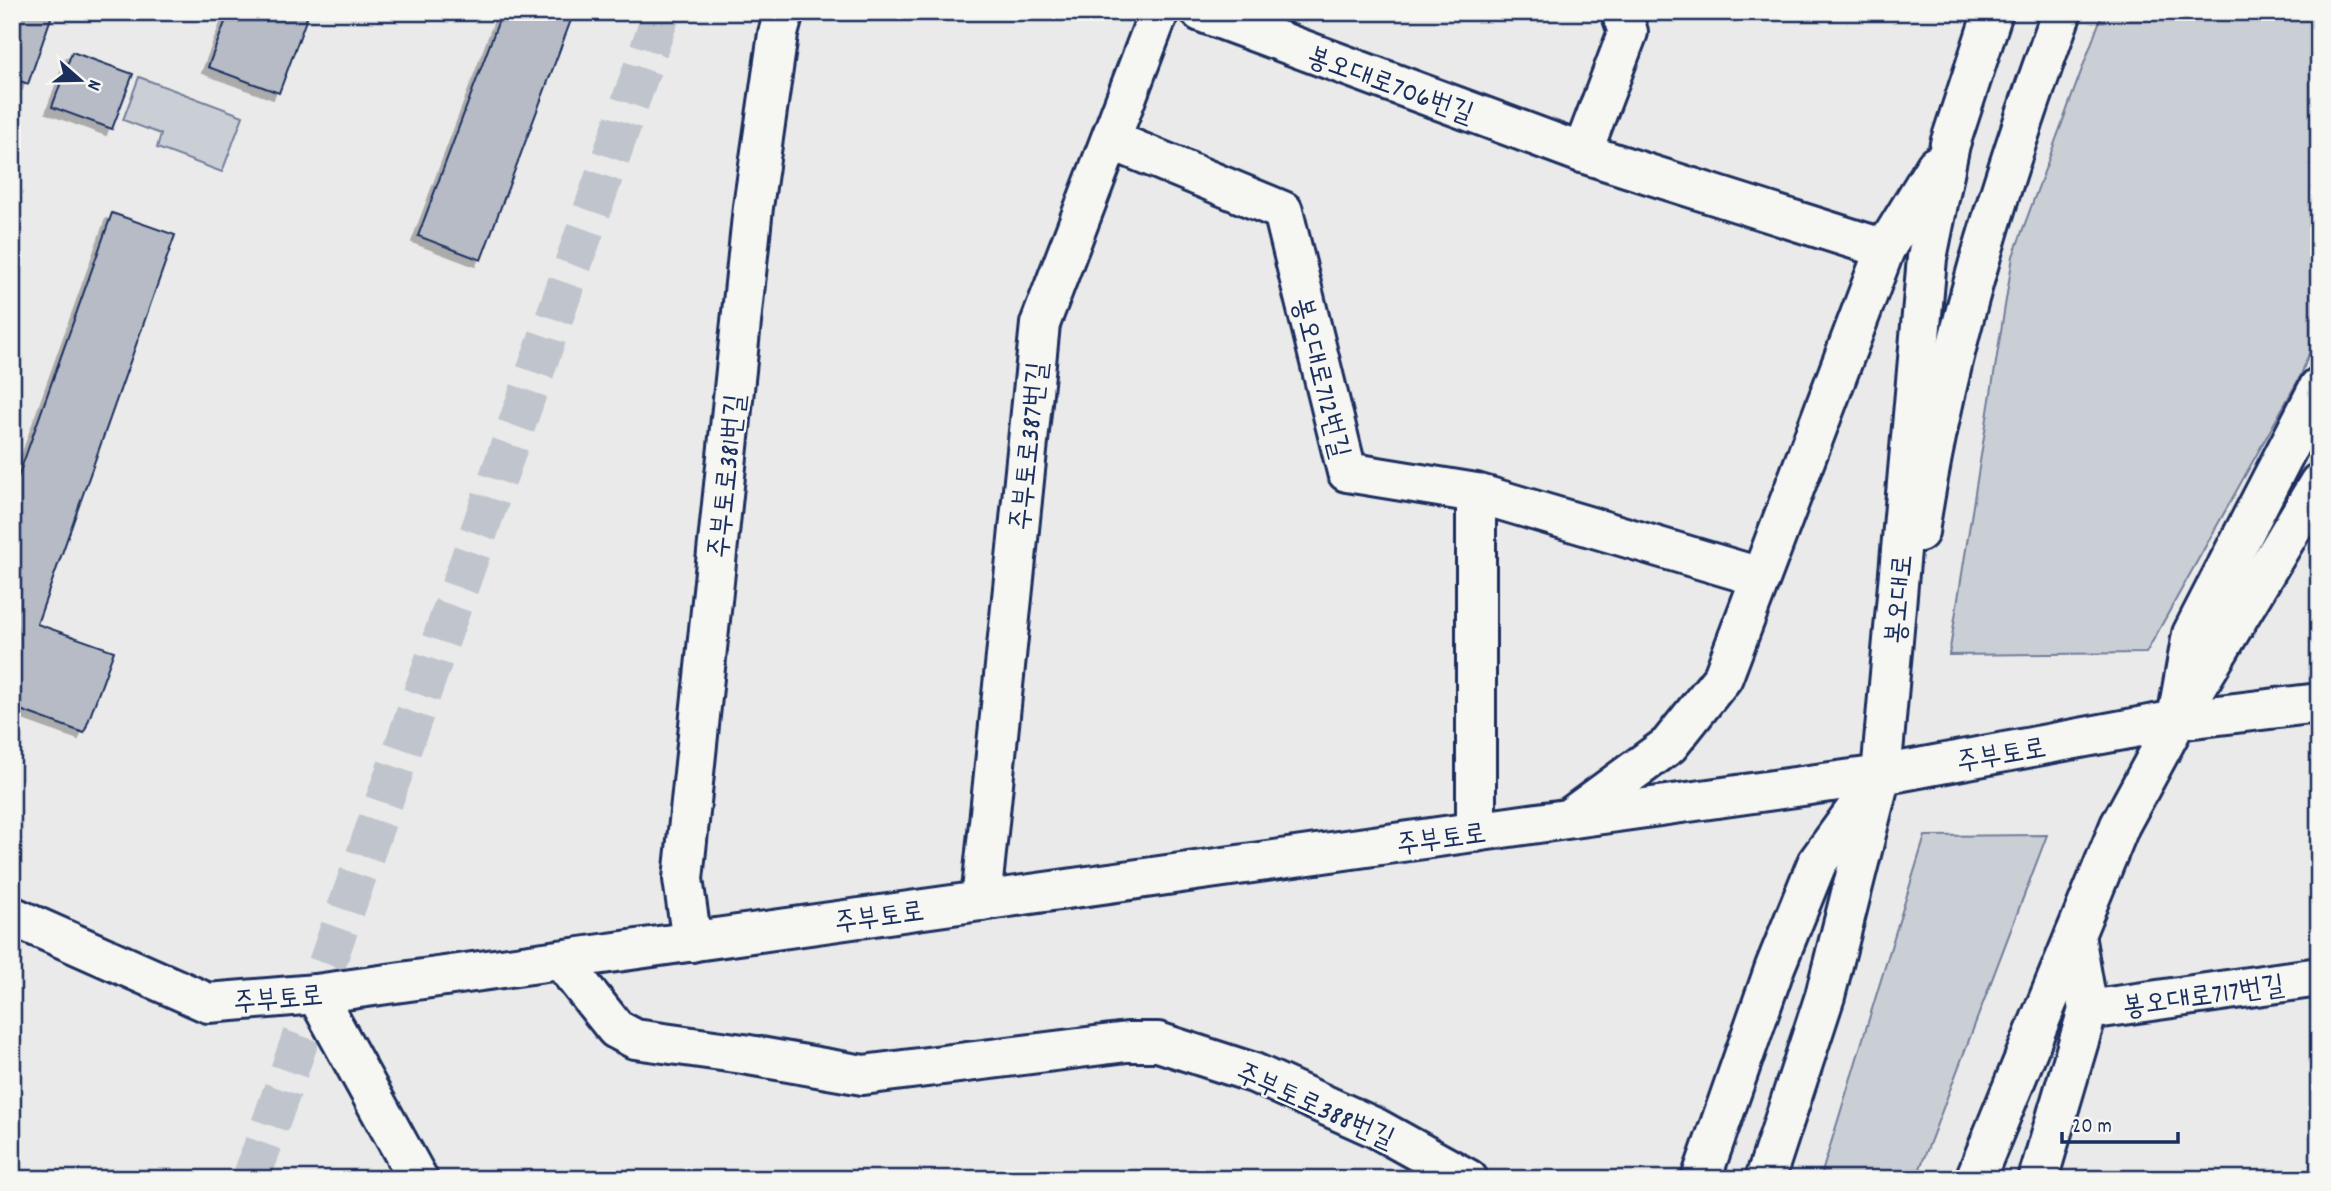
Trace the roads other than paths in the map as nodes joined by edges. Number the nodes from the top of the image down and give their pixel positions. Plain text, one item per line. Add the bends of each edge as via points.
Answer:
1 (784, 12) edge
2 (1159, 12) edge
3 (1200, 12) edge
4 (1621, 12) edge
5 (1993, 12) edge
6 (2062, 12) edge
7 (1111, 140) junction
8 (1950, 144) junction
9 (1582, 153) junction
10 (1885, 249) junction
11 (2319, 387) edge
12 (2319, 483) edge
13 (1476, 493) junction
14 (1760, 577) junction
15 (2319, 703) edge
16 (2177, 720) junction
17 (1881, 775) junction
18 (1567, 819) junction
19 (1476, 832) junction
20 (981, 901) junction
21 (12, 916) edge
22 (2075, 935) junction
23 (692, 942) junction
24 (561, 960) junction
25 (2319, 977) edge
26 (316, 994) junction
27 (2088, 1010) junction
28 (418, 1179) edge
29 (1468, 1179) edge
30 (1701, 1179) edge
31 (1765, 1179) edge
32 (1975, 1179) edge
33 (2038, 1179) edge

1 - 23 street, 주부토로381번길 via 753,207 683,879
2 - 7 street, 주부토로387번길
3 - 9 street, 봉오대로706번길
4 - 9 street via 1628,32
5 - 8 street, 봉오대로
6 - 17 street via 2003,178 1966,304 1934,439
7 - 13 street, 봉오대로712번길 via 1283,211 1347,472
7 - 20 street, 주부토로387번길 via 1040,324
8 - 10 street
8 - 17 street, 봉오대로 via 1927,258
9 - 10 street, 봉오대로706번길
10 - 14 street
11 - 16 street via 2192,634
12 - 16 street
13 - 14 street, 봉오대로712번길
13 - 19 street
14 - 18 street via 1723,677 1677,736
15 - 16 street, 주부토로
16 - 17 street, 주부토로
16 - 22 street via 2120,825
17 - 18 street, 주부토로
17 - 30 street via 1817,863 1774,967
17 - 31 street, 봉오대로 via 1825,996
18 - 19 street, 주부토로
19 - 20 street, 주부토로
20 - 23 street, 주부토로
21 - 26 street, 주부토로 via 208,1003
22 - 27 street
22 - 32 street
23 - 24 street, 주부토로
24 - 26 street, 주부토로
24 - 29 street, 주부토로388번길 via 616,1029 635,1039 863,1075 1158,1041 1254,1073 1376,1128
25 - 27 street, 봉오대로717번길
26 - 28 street
27 - 33 street

